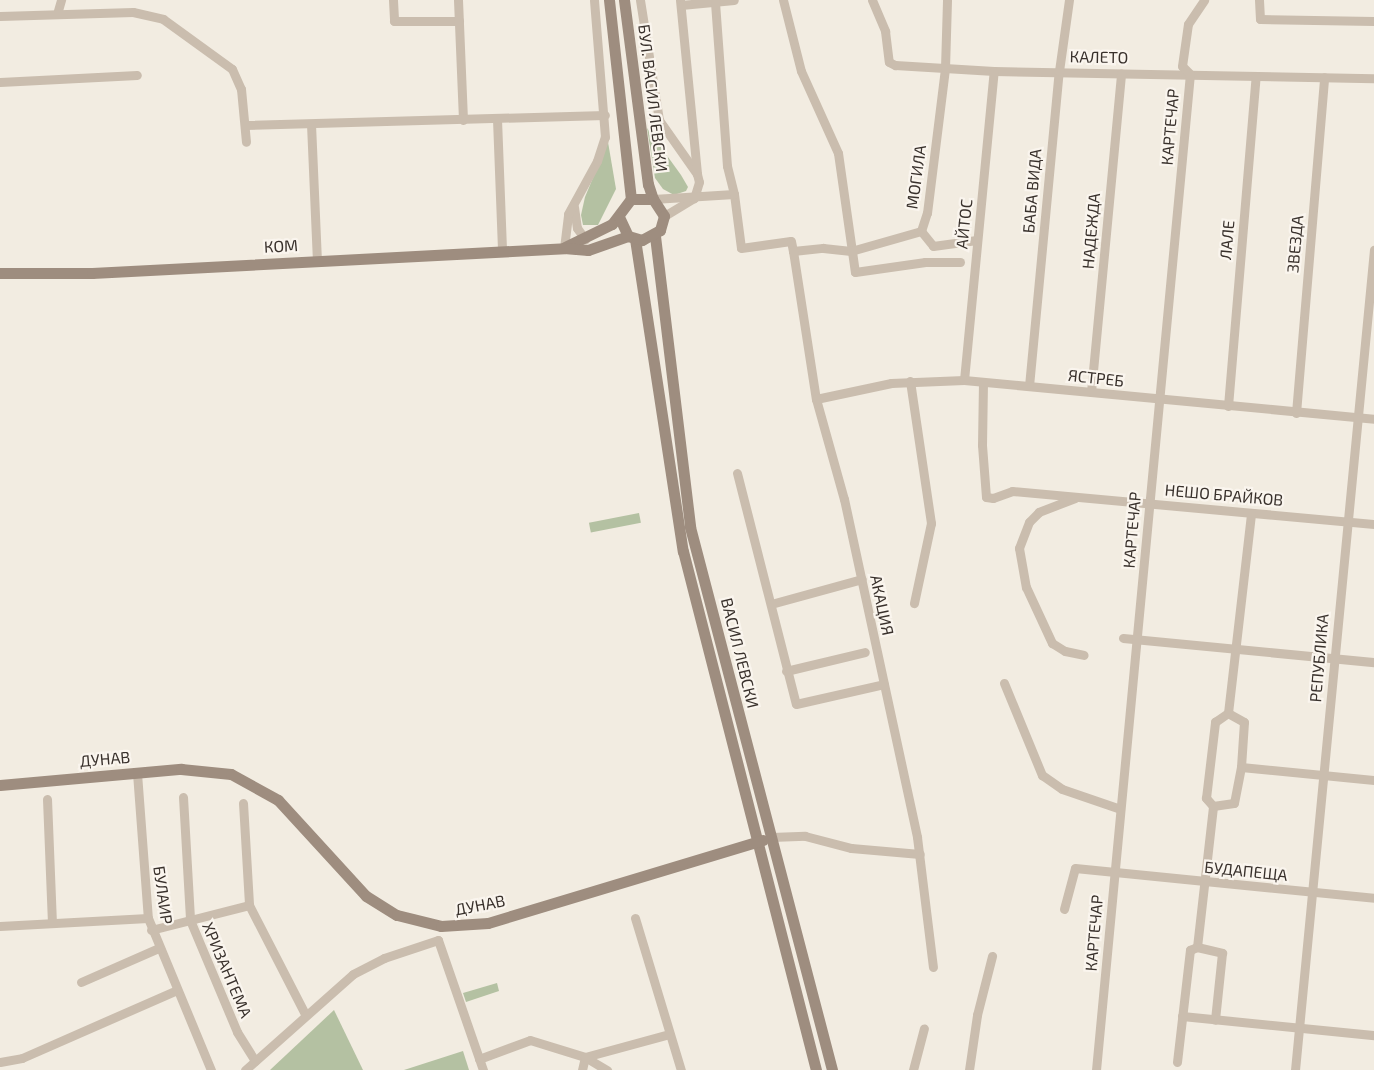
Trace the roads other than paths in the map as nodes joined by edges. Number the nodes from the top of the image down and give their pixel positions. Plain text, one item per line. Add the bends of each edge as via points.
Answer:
1 (61, 0) edge
2 (393, 0) edge
3 (458, 0) edge
4 (594, 0) edge
5 (609, 0) edge
6 (624, 0) edge
7 (640, 0) edge
8 (734, 0) edge
9 (783, 0) edge
10 (872, 0) edge
11 (947, 0) edge
12 (1070, 0) edge
13 (1204, 0) edge
14 (1259, 0) edge
15 (681, 2) edge
16 (715, 2) junction
17 (57, 14) junction
18 (0, 16) edge
19 (459, 20) junction
20 (1374, 21) edge
21 (945, 68) junction
22 (994, 71) junction
23 (1059, 72) junction
24 (1121, 73) junction
25 (1190, 74) junction
26 (138, 75) dead end
27 (1256, 76) junction
28 (1324, 77) junction
29 (1374, 78) edge
30 (0, 82) edge
31 (606, 114) junction
32 (497, 119) junction
33 (462, 120) junction
34 (311, 124) junction
35 (245, 125) junction
36 (246, 142) dead end
37 (697, 174) junction
38 (734, 194) junction
39 (694, 198) junction
40 (631, 199) junction
41 (653, 199) junction
42 (574, 207) junction
43 (664, 216) junction
44 (619, 217) junction
45 (921, 231) junction
46 (655, 236) junction
47 (632, 238) junction
48 (585, 239) junction
49 (977, 240) junction
50 (564, 248) junction
51 (1374, 250) edge
52 (502, 251) junction
53 (793, 251) junction
54 (851, 251) junction
55 (318, 261) junction
56 (960, 262) dead end
57 (2, 275) edge
58 (964, 380) junction
59 (910, 381) junction
60 (983, 382) junction
61 (1030, 386) junction
62 (1092, 392) junction
63 (816, 399) junction
64 (1159, 399) junction
65 (1228, 406) junction
66 (1296, 413) junction
67 (1359, 418) junction
68 (1374, 419) edge
69 (737, 473) dead end
70 (1080, 497) junction
71 (1149, 503) junction
72 (1250, 513) junction
73 (1347, 522) junction
74 (1374, 524) edge
75 (862, 579) junction
76 (914, 603) dead end
77 (771, 604) junction
78 (1123, 638) dead end
79 (1137, 639) junction
80 (1237, 649) junction
81 (865, 652) dead end
82 (1084, 655) dead end
83 (1334, 658) junction
84 (1374, 662) edge
85 (786, 671) junction
86 (1004, 683) dead end
87 (884, 684) junction
88 (1228, 714) junction
89 (1241, 767) junction
90 (138, 773) junction
91 (1323, 775) junction
92 (1374, 780) edge
93 (0, 785) edge
94 (183, 797) dead end
95 (47, 799) dead end
96 (243, 803) dead end
97 (1213, 806) junction
98 (1120, 809) junction
99 (771, 837) junction
100 (757, 842) junction
101 (920, 854) junction
102 (1114, 873) junction
103 (1206, 881) junction
104 (1312, 893) junction
105 (1374, 898) edge
106 (248, 905) junction
107 (1064, 909) dead end
108 (148, 918) junction
109 (635, 918) dead end
110 (190, 920) junction
111 (52, 922) junction
112 (0, 926) edge
113 (151, 930) junction
114 (159, 948) junction
115 (1197, 948) junction
116 (992, 956) dead end
117 (933, 967) dead end
118 (81, 982) dead end
119 (177, 990) junction
120 (305, 1014) junction
121 (1182, 1016) junction
122 (1215, 1020) junction
123 (924, 1028) dead end
124 (1299, 1028) junction
125 (669, 1034) junction
126 (1374, 1035) edge
127 (585, 1057) junction
128 (479, 1059) junction
129 (255, 1061) junction
130 (0, 1062) edge
131 (1177, 1062) dead end
132 (211, 1070) edge
133 (245, 1070) edge
134 (483, 1070) edge
135 (582, 1070) edge
136 (607, 1070) edge
137 (681, 1070) edge
138 (816, 1070) edge
139 (832, 1070) edge
140 (914, 1070) edge
141 (969, 1070) edge
142 (1096, 1070) edge
143 (1295, 1070) edge

1 - 17 street
2 - 19 street via 394,21
3 - 19 street
4 - 31 street
5 - 40 main road, БУЛ. ВАСИЛ ЛЕВСКИ
6 - 41 main road, БУЛ. ВАСИЛ ЛЕВСКИ via 648,184
7 - 37 street via 658,120
8 - 16 street
9 - 54 street via 800,71 838,153
10 - 21 street, КАЛЕТО via 885,31 889,62
11 - 21 street, МОГИЛА
12 - 23 street, БАБА ВИДА
13 - 25 street, КАРТЕЧАР via 1188,24 1182,66
14 - 20 street via 1260,19
15 - 16 street
15 - 37 street
16 - 38 street via 728,166
17 - 18 street
17 - 35 street via 133,12 163,19 232,69 242,89
19 - 33 street
21 - 22 street, КАЛЕТО
21 - 45 street, МОГИЛА via 927,213
22 - 23 street, КАЛЕТО
22 - 49 street, АЙТОС
23 - 24 street, КАЛЕТО
23 - 61 street, БАБА ВИДА
24 - 25 street, КАЛЕТО
24 - 62 street, НАДЕЖДА
25 - 27 street, КАЛЕТО
25 - 64 street, КАРТЕЧАР
26 - 30 street
27 - 28 street, КАЛЕТО
27 - 65 street, ЛАЛЕ
28 - 29 street, КАЛЕТО
28 - 66 street, ЗВЕЗДА
31 - 32 street
31 - 42 street via 604,145
32 - 33 street
32 - 52 street
33 - 34 street
34 - 35 street
34 - 55 street
35 - 36 street
37 - 39 street via 698,191
38 - 39 street
38 - 53 street via 741,248 791,241
39 - 41 street
39 - 43 street
40 - 41 main road
40 - 44 main road
41 - 43 main road
42 - 48 street via 577,228
42 - 50 street via 565,222
43 - 46 main road
44 - 47 main road
44 - 48 main road
45 - 49 street via 933,246
45 - 54 street, МОГИЛА
46 - 47 main road
46 - 99 main road, ВАСИЛ ЛЕВСКИ via 690,527
47 - 50 main road via 588,250
47 - 100 main road, ВАСИЛ ЛЕВСКИ via 683,551
48 - 50 main road
49 - 58 street, АЙТОС
50 - 52 main road, КОМ
51 - 67 street, РЕПУБЛИКА
52 - 55 main road, КОМ
53 - 54 street, МОГИЛА via 824,248
53 - 63 street, АКАЦИЯ
54 - 56 street via 855,272 925,262
55 - 57 main road, КОМ
58 - 59 street, ЯСТРЕБ
58 - 60 street, ЯСТРЕБ
59 - 63 street, ЯСТРЕБ
59 - 76 street via 931,523
60 - 61 street, ЯСТРЕБ
60 - 70 street, НЕШО БРАЙКОВ via 986,497 993,498 1012,491
61 - 62 street, ЯСТРЕБ
62 - 64 street, ЯСТРЕБ
63 - 75 street, АКАЦИЯ
64 - 65 street, ЯСТРЕБ
64 - 71 street, КАРТЕЧАР
65 - 66 street, ЯСТРЕБ
66 - 67 street, ЯСТРЕБ
67 - 68 street, ЯСТРЕБ
67 - 73 street, РЕПУБЛИКА
69 - 77 street
70 - 71 street, НЕШО БРАЙКОВ
70 - 82 street via 1039,512 1029,522 1019,548 1026,587 1052,643 1065,651
71 - 72 street, НЕШО БРАЙКОВ
71 - 79 street, КАРТЕЧАР
72 - 73 street, НЕШО БРАЙКОВ
72 - 80 street
73 - 74 street, НЕШО БРАЙКОВ
73 - 83 street, РЕПУБЛИКА
75 - 77 street
75 - 87 street, АКАЦИЯ
77 - 85 street
78 - 79 street
79 - 80 street
79 - 98 street, КАРТЕЧАР
80 - 83 street
80 - 88 street
81 - 85 street
83 - 84 street
83 - 91 street, РЕПУБЛИКА
85 - 87 street via 796,704
86 - 98 street via 1042,775 1062,788
87 - 101 street, АКАЦИЯ
88 - 89 street via 1244,722
88 - 97 street via 1215,722 1206,798
89 - 91 street
89 - 97 street via 1234,803
90 - 93 main road, ДУНАВ
90 - 100 main road, ДУНАВ via 217,770 253,783 288,809 366,896 397,915 432,925 488,923
90 - 108 street, БУЛАИР
91 - 92 street
91 - 104 street, РЕПУБЛИКА
94 - 110 street, ХРИЗАНТЕМА
95 - 111 street
96 - 106 street
97 - 103 street
98 - 102 street, КАРТЕЧАР
99 - 100 main road, ДУНАВ
99 - 101 street, ДУНАВ via 805,836 851,848
99 - 139 main road, ВАСИЛ ЛЕВСКИ
100 - 138 main road, ВАСИЛ ЛЕВСКИ
101 - 117 street, АКАЦИЯ
102 - 103 street, БУДАПЕЩА
102 - 107 street, БУДАПЕЩА via 1075,868
102 - 142 street, КАРТЕЧАР
103 - 104 street, БУДАПЕЩА
103 - 115 street
104 - 105 street, БУДАПЕЩА
104 - 124 street, РЕПУБЛИКА
106 - 110 street
106 - 120 street
108 - 111 street
108 - 113 street, БУЛАИР
109 - 125 street
110 - 113 street
110 - 129 street, ХРИЗАНТЕМА via 237,1032
111 - 112 street
113 - 114 street, БУЛАИР
114 - 118 street
114 - 119 street, БУЛАИР
115 - 121 street via 1190,950
115 - 122 street via 1222,953
116 - 141 street via 977,1015
119 - 130 street via 22,1058
119 - 132 street, БУЛАИР
120 - 128 street via 359,970 438,940
120 - 129 street
121 - 122 street
121 - 131 street
122 - 124 street
123 - 140 street
124 - 126 street
124 - 143 street, РЕПУБЛИКА
125 - 127 street
125 - 137 street
127 - 128 street via 530,1040
127 - 135 street
127 - 136 street
128 - 134 street
129 - 133 street

